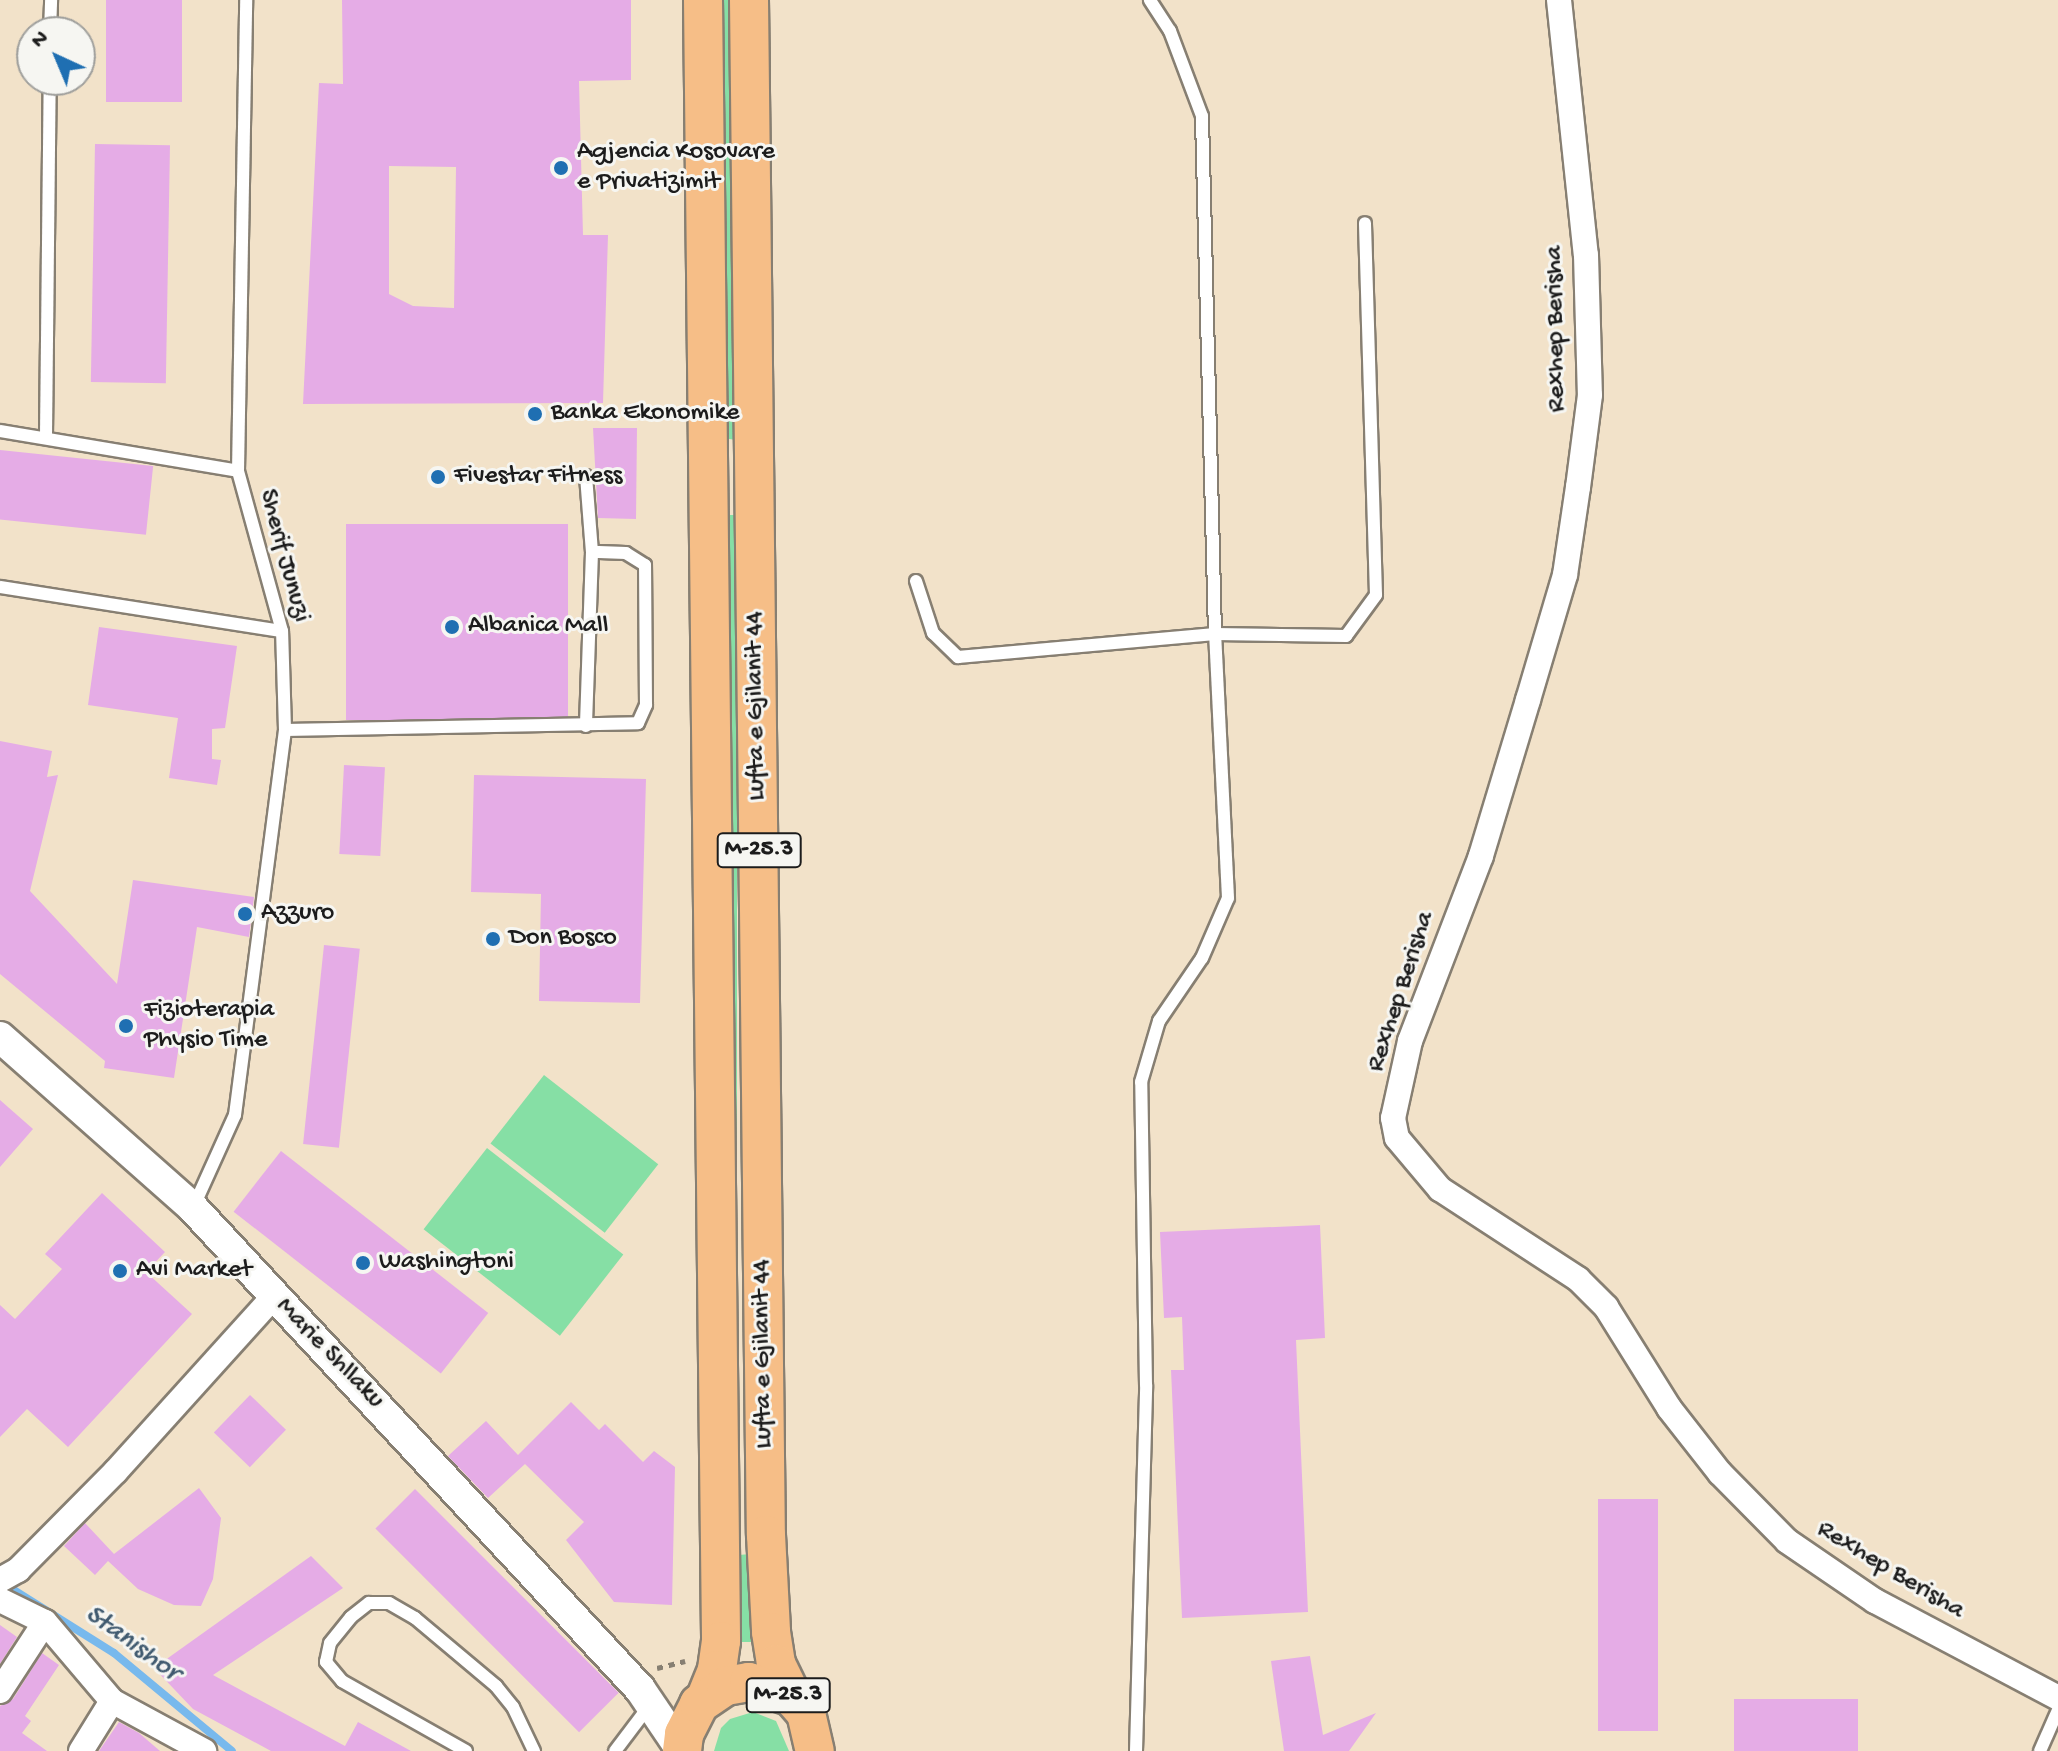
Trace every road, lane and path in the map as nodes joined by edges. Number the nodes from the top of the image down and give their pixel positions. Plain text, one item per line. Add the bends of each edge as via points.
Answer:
1 (246, 0) edge
2 (703, 0) edge
3 (749, 0) edge
4 (1150, 0) edge
5 (1559, 0) edge
6 (50, 96) edge
7 (1365, 223) dead end
8 (0, 431) edge
9 (46, 435) junction
10 (238, 471) junction
11 (586, 476) dead end
12 (592, 552) junction
13 (916, 581) dead end
14 (0, 587) edge
15 (282, 631) junction
16 (1215, 634) junction
17 (586, 726) junction
18 (285, 730) junction
19 (6, 1051) edge
20 (193, 1208) junction
21 (274, 1296) junction
22 (9, 1575) edge
23 (0, 1600) edge
24 (45, 1622) junction
25 (0, 1691) edge
26 (646, 1696) junction
27 (792, 1697) junction
28 (2058, 1698) edge
29 (112, 1701) junction
30 (702, 1701) junction
31 (2058, 1710) edge
32 (81, 1751) edge
33 (204, 1751) edge
34 (466, 1751) edge
35 (534, 1751) edge
36 (615, 1751) edge
37 (682, 1751) edge
38 (815, 1751) edge
39 (1136, 1751) edge
40 (2040, 1751) edge

1 - 10 lane, Sherif Junuzi
2 - 30 main road, Lufta e Gjilanit 44 / M-25.3 via 721,1641 717,1670
3 - 27 main road, Lufta e Gjilanit 44 / M-25.3 via 766,1535 773,1642
4 - 16 lane via 1170,31 1202,116
5 - 28 street, Rexhep Berisha via 1586,255 1590,395 1576,502 1565,575 1485,842 1410,1041 1393,1118 1397,1138 1440,1189 1578,1279 1606,1307 1669,1408 1720,1473 1787,1541 1875,1601
6 - 9 lane
7 - 16 lane via 1376,595 1346,636
8 - 9 lane
9 - 10 lane
10 - 15 lane, Sherif Junuzi
11 - 12 lane
12 - 17 lane
12 - 17 lane via 626,553 645,565 646,705 638,723 628,727
13 - 16 lane via 933,633 958,657
14 - 15 lane
15 - 18 lane, Sherif Junuzi
16 - 39 lane via 1228,898 1202,958 1159,1021 1141,1082 1146,1385
17 - 18 lane
18 - 20 lane, Sherif Junuzi via 235,1115
19 - 20 street, Marie Shllaku
20 - 21 street, Marie Shllaku
21 - 22 street
21 - 26 street, Marie Shllaku
23 - 24 street
24 - 25 street
24 - 29 street
26 - 30 street
26 - 36 lane
26 - 37 street, Marie Shllaku
27 - 30 main road, M-25.3 via 749,1682 726,1686
27 - 38 main road, M-25.3 via 806,1713
29 - 32 street
29 - 33 street
30 - 37 main road, M-25.3 via 684,1734
31 - 40 lane
34 - 35 lane via 342,1681 326,1662 330,1643 369,1603 389,1603 415,1618 496,1686 513,1707

